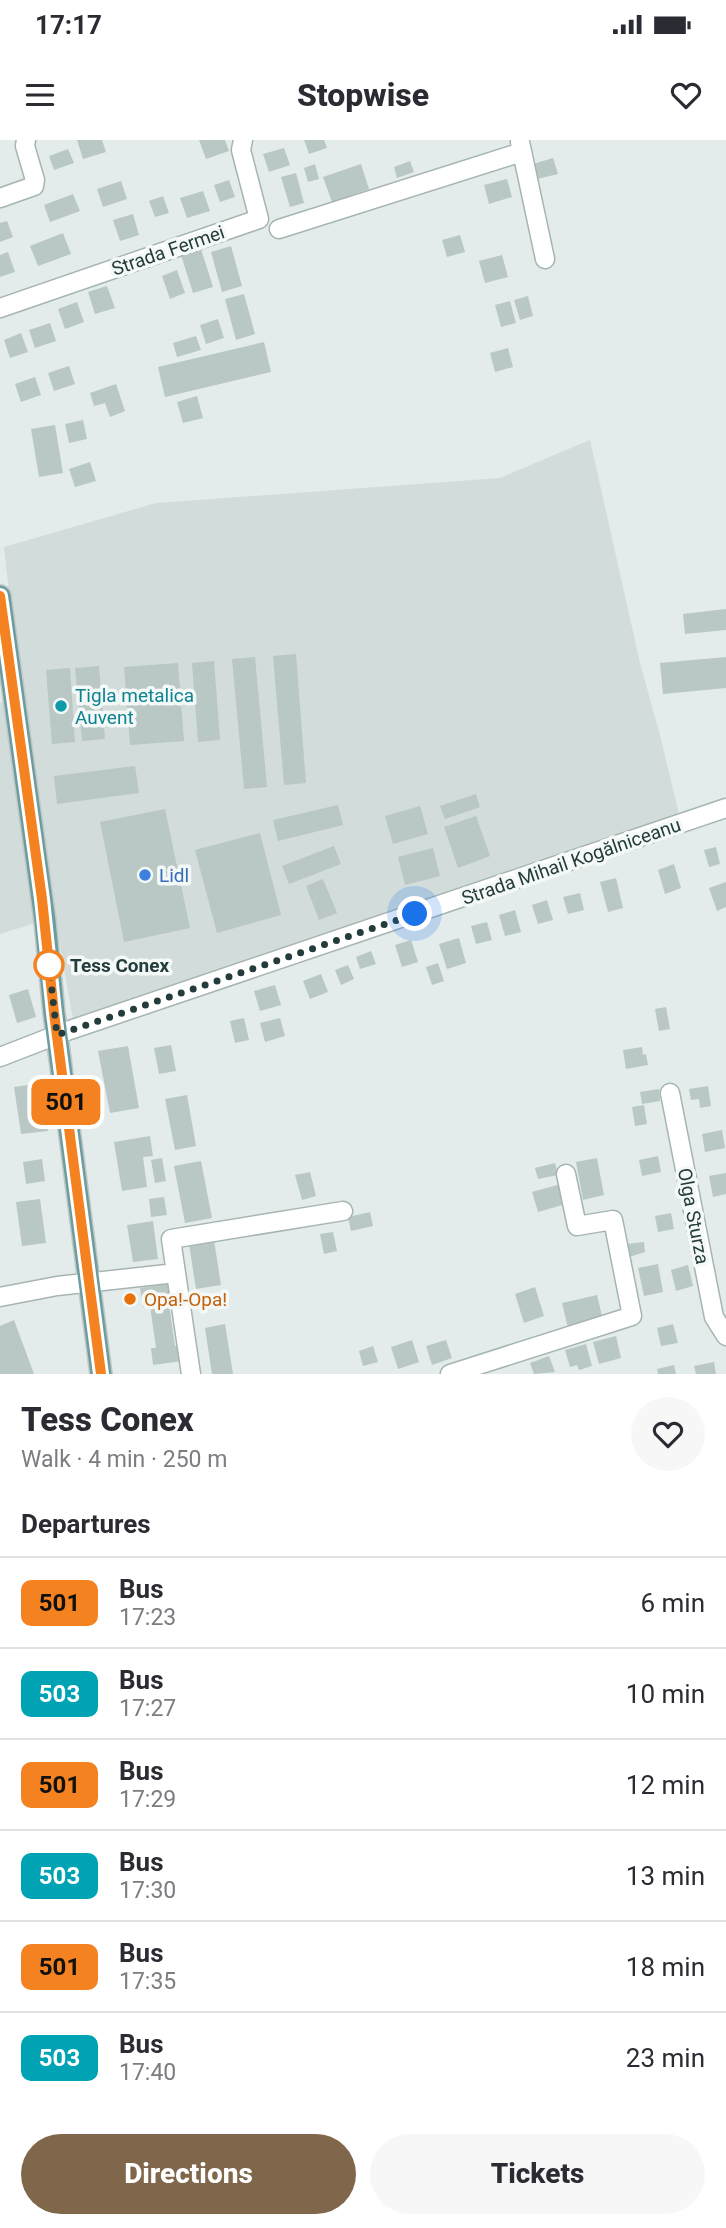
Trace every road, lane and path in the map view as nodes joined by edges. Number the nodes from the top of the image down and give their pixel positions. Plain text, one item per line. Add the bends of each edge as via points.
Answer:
1 (26, 140) edge
2 (243, 140) edge
3 (521, 146) edge
4 (0, 198) edge
5 (279, 229) dead end
6 (545, 259) dead end
7 (0, 308) edge
8 (0, 596) edge
9 (726, 808) edge
10 (57, 1035) junction
11 (0, 1056) edge
12 (670, 1093) dead end
13 (566, 1174) dead end
14 (343, 1211) dead end
15 (176, 1273) junction
16 (90, 1283) junction
17 (0, 1297) edge
18 (726, 1336) edge
19 (101, 1374) edge
20 (191, 1374) edge
21 (450, 1374) edge

1 - 4 street via 34,186
2 - 7 street, Strada Fermei via 241,150 259,219
3 - 5 street
3 - 6 street
8 - 10 main road
9 - 10 street, Strada Mihail Kogălniceanu
10 - 11 street, Strada Mihail Kogălniceanu
10 - 16 main road
12 - 18 street, Olga Sturza via 714,1317
13 - 21 street via 577,1226 613,1220 632,1316
14 - 15 street via 171,1239
15 - 16 street
15 - 20 street
16 - 17 street
16 - 19 main road

